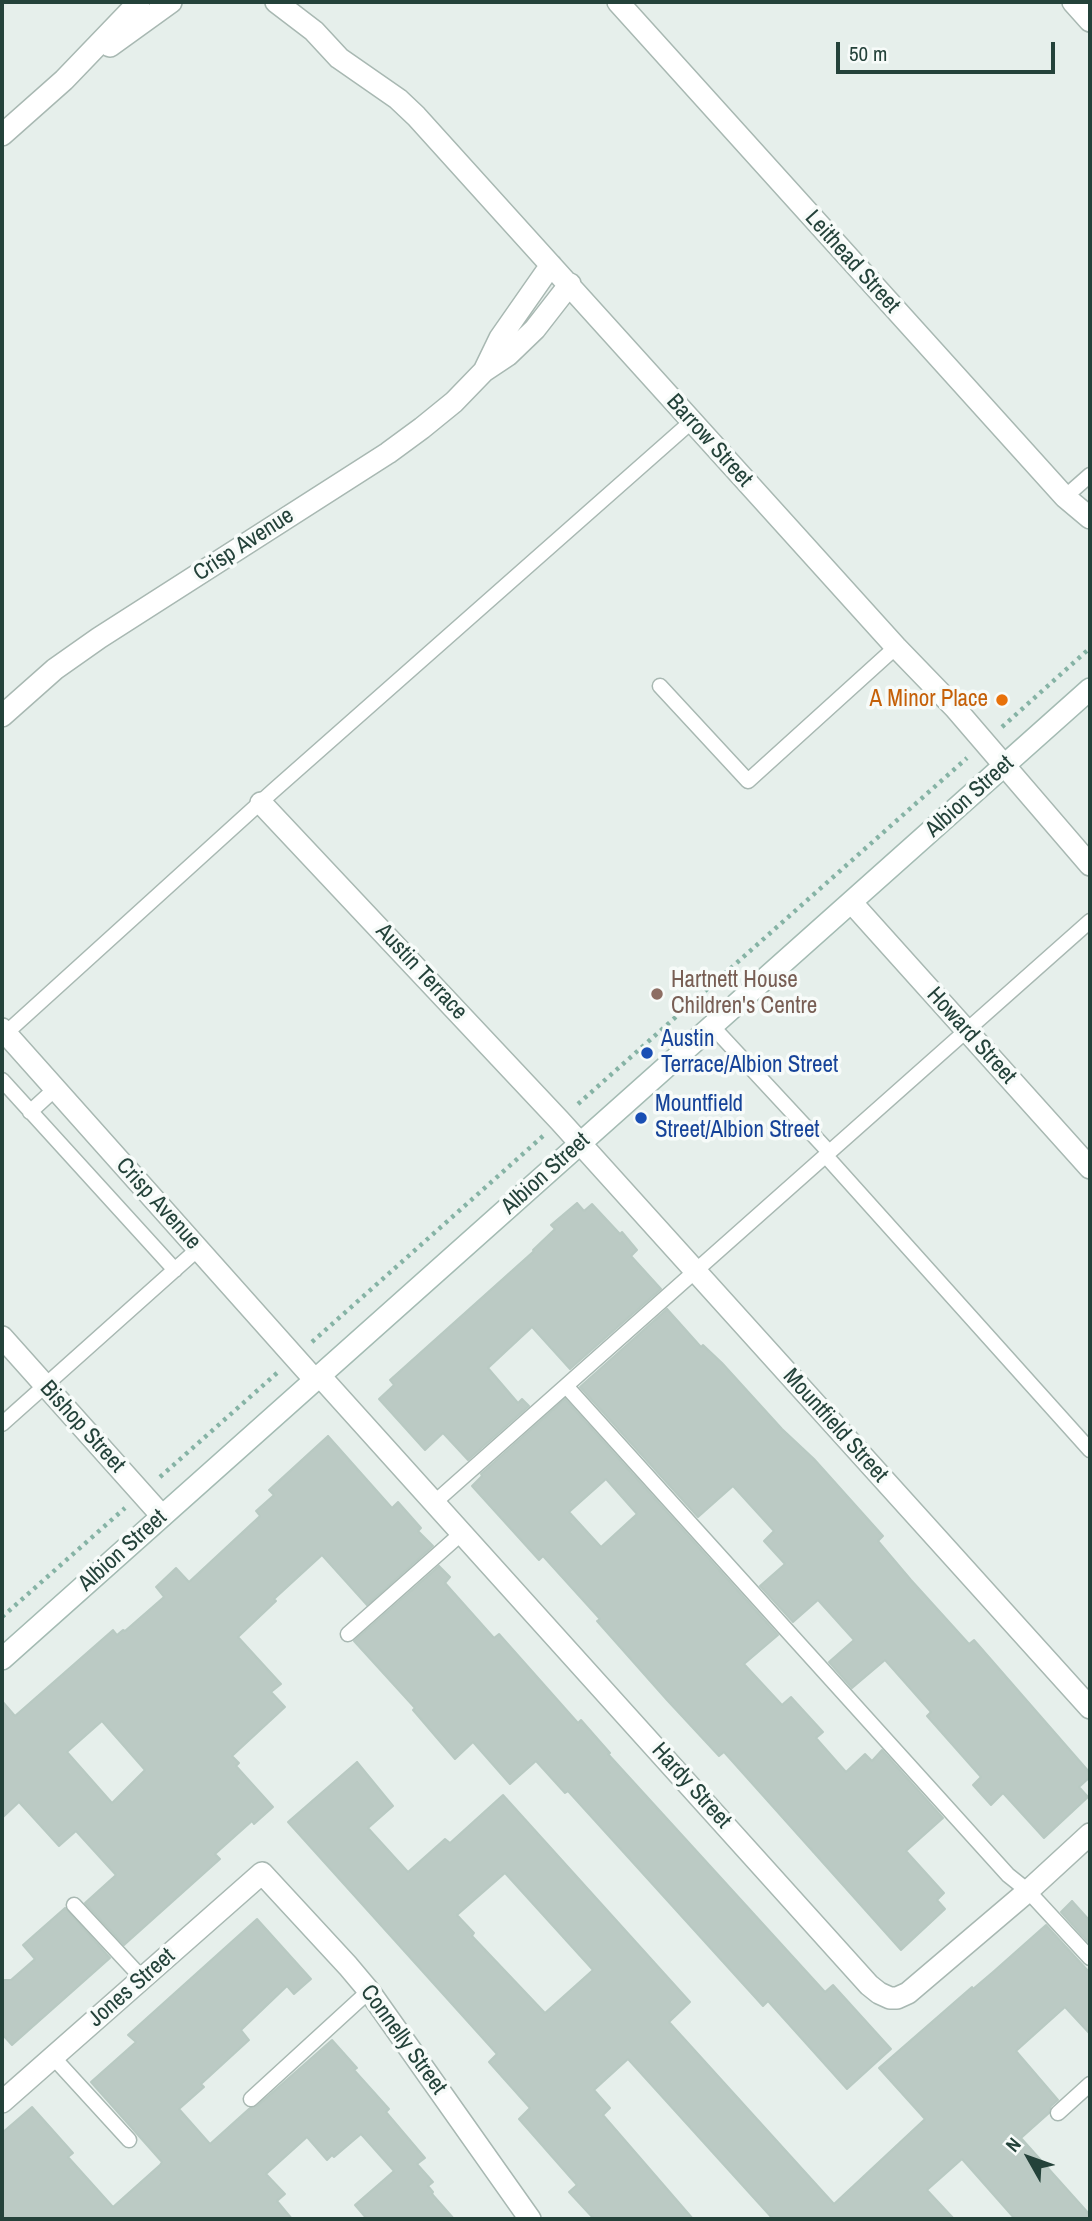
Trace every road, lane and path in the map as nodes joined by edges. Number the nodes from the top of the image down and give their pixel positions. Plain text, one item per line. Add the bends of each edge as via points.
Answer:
1 (139, 2) edge
2 (171, 2) edge
3 (276, 2) edge
4 (296, 2) edge
5 (618, 2) edge
6 (1073, 2) edge
7 (1090, 21) edge
8 (314, 31) junction
9 (64, 80) junction
10 (2, 135) edge
11 (551, 265) junction
12 (569, 284) junction
13 (484, 371) junction
14 (691, 422) junction
15 (1090, 475) edge
16 (1065, 497) junction
17 (1090, 518) edge
18 (896, 647) junction
19 (1090, 649) edge
20 (660, 686) dead end
21 (1090, 689) edge
22 (2, 716) edge
23 (985, 742) junction
24 (1003, 767) junction
25 (261, 803) junction
26 (1090, 865) edge
27 (852, 903) junction
28 (1090, 921) edge
29 (712, 1026) junction
30 (4, 1031) edge
31 (967, 1031) junction
32 (2, 1080) edge
33 (55, 1089) junction
34 (30, 1112) junction
35 (560, 1121) junction
36 (580, 1144) junction
37 (827, 1154) junction
38 (1090, 1168) edge
39 (198, 1249) junction
40 (175, 1270) junction
41 (696, 1271) junction
42 (2, 1337) edge
43 (295, 1357) junction
44 (317, 1378) junction
45 (45, 1385) junction
46 (566, 1386) junction
47 (2, 1424) edge
48 (1090, 1450) edge
49 (141, 1493) junction
50 (435, 1502) junction
51 (162, 1516) junction
52 (463, 1532) junction
53 (2, 1617) edge
54 (348, 1634) dead end
55 (2, 1659) edge
56 (1090, 1708) edge
57 (1090, 1834) edge
58 (262, 1873) joint
59 (1028, 1891) junction
60 (74, 1905) dead end
61 (1090, 1958) edge
62 (142, 1978) junction
63 (369, 1991) junction
64 (54, 2057) junction
65 (1090, 2084) edge
66 (251, 2099) dead end
67 (2, 2102) edge
68 (1058, 2113) dead end
69 (129, 2140) dead end
70 (530, 2219) edge

1 - 9 street
2 - 9 street
3 - 8 street, Barrow Street
4 - 8 street, Barrow Street
5 - 16 street, Leithead Street
6 - 7 street
8 - 11 street, Barrow Street via 340,58 416,116
9 - 10 street
11 - 12 street, Barrow Street
11 - 13 street, Crisp Avenue via 500,338
12 - 13 street, Crisp Avenue via 535,329
12 - 14 street, Barrow Street
13 - 22 street, Crisp Avenue via 454,402 388,453 99,638
14 - 18 street, Barrow Street
14 - 25 lane
15 - 16 lane
16 - 17 street, Leithead Street
18 - 20 lane via 748,781
18 - 23 street, Barrow Street
19 - 23 path
21 - 24 street, Albion Street
23 - 24 street, Barrow Street
23 - 35 path
24 - 26 street, Barrow Street
24 - 27 street, Albion Street
25 - 30 lane
25 - 35 street, Austin Terrace
27 - 29 street, Albion Street
27 - 31 street, Howard Street
28 - 31 lane
29 - 36 street, Albion Street
29 - 37 lane
30 - 33 street, Crisp Avenue
31 - 37 lane
31 - 38 street, Howard Street
32 - 34 lane
33 - 34 lane
33 - 39 street, Crisp Avenue
34 - 40 lane
35 - 36 street, Austin Terrace
35 - 43 path
36 - 41 street, Mountfield Street
36 - 44 street, Albion Street
37 - 41 lane
37 - 48 lane
39 - 40 lane
39 - 43 street, Crisp Avenue
40 - 45 lane
41 - 46 lane
41 - 56 street, Mountfield Street
42 - 45 street, Bishop Street
43 - 44 street, Crisp Avenue
43 - 49 path
44 - 50 street, Hardy Street
44 - 51 street, Albion Street
45 - 47 lane
45 - 49 street, Bishop Street
46 - 50 lane
46 - 59 lane via 1007,1875
49 - 51 street, Bishop Street
49 - 53 path
50 - 52 street, Hardy Street
51 - 55 street, Albion Street
52 - 54 lane
52 - 59 street, Hardy Street via 880,1993 897,1998 908,1993
57 - 59 street, Hardy Street
58 - 62 street, Jones Street
58 - 63 street, Connelly Street
59 - 61 lane
60 - 62 lane
62 - 64 street, Jones Street
63 - 66 lane
63 - 70 street, Connelly Street
64 - 67 street, Jones Street
64 - 69 lane
65 - 68 lane

